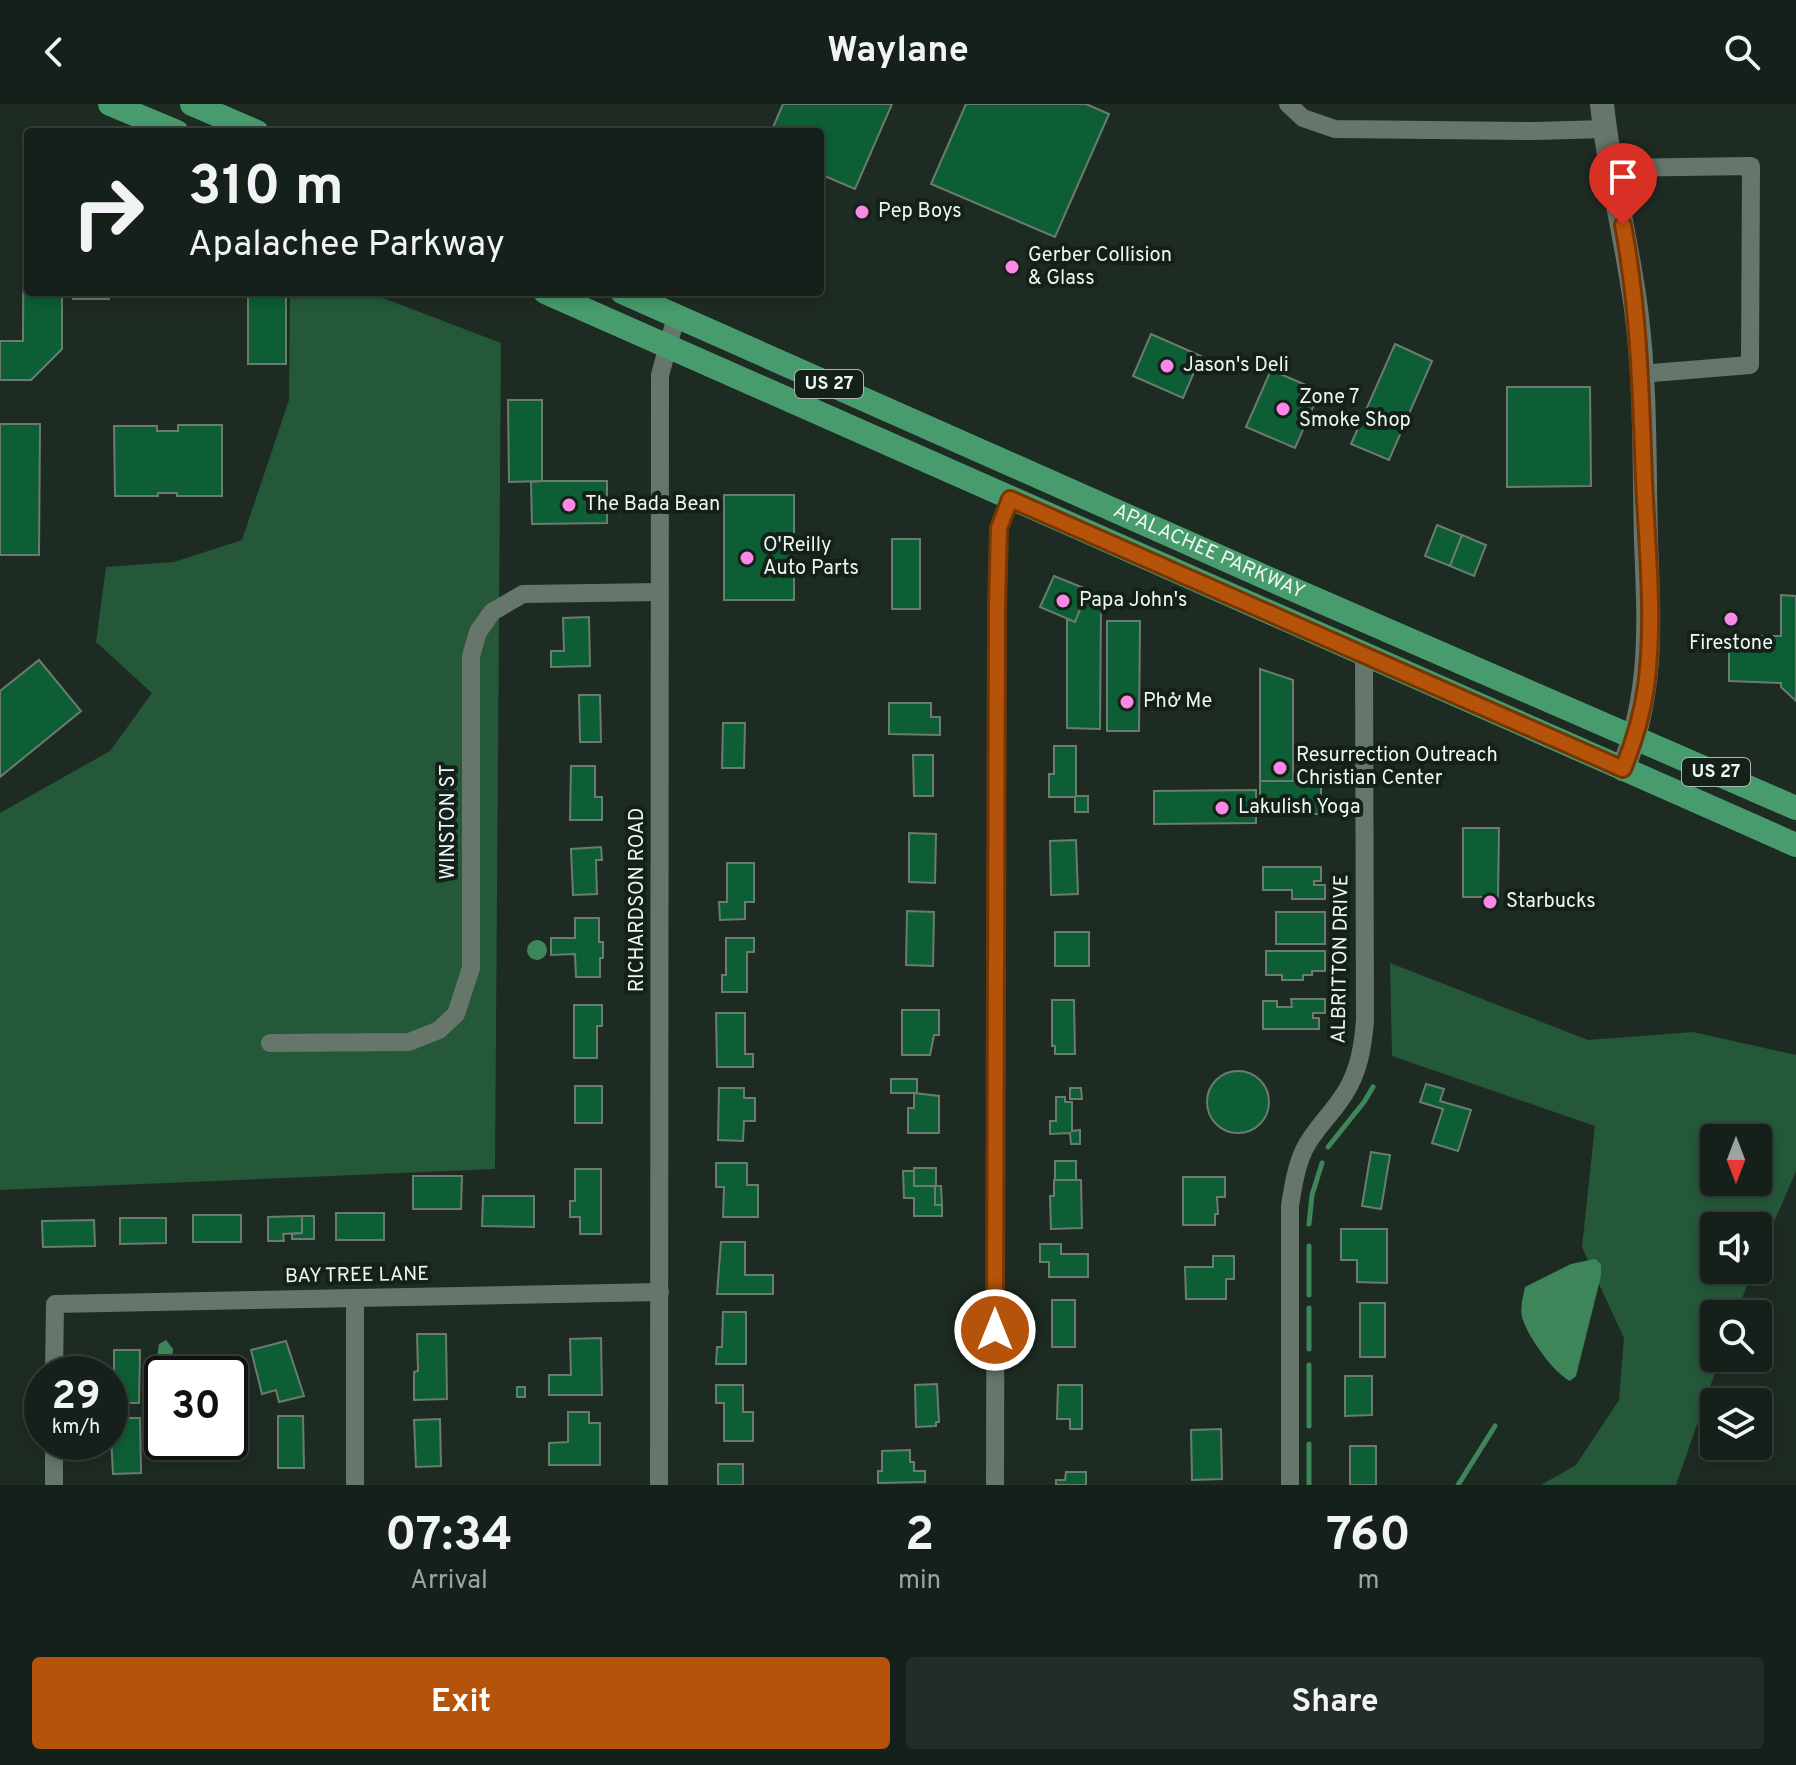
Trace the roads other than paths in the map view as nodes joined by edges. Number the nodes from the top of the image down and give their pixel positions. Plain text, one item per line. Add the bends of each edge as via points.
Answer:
1 (110, 104) edge
2 (192, 104) edge
3 (1288, 104) edge
4 (1602, 104) edge
5 (167, 128) edge
6 (248, 128) edge
7 (1605, 129) junction
8 (1612, 168) junction
9 (554, 296) edge
10 (631, 296) edge
11 (676, 317) junction
12 (668, 346) junction
13 (1640, 374) junction
14 (1055, 483) junction
15 (1010, 499) junction
16 (1267, 578) junction
17 (1217, 589) junction
18 (660, 592) junction
19 (1276, 615) junction
20 (1364, 655) junction
21 (1636, 737) junction
22 (1623, 769) junction
23 (1796, 808) edge
24 (1796, 845) edge
25 (270, 1043) dead end
26 (660, 1292) junction
27 (355, 1298) junction
28 (54, 1356) edge
29 (54, 1460) edge
30 (54, 1485) edge
31 (355, 1485) edge
32 (659, 1485) edge
33 (995, 1485) edge
34 (1290, 1485) edge

1 - 5 main road
2 - 6 main road
3 - 7 street via 1303,118 1335,129
4 - 7 street
7 - 8 street
8 - 13 street via 1634,298
8 - 13 street via 1751,166 1750,365
9 - 12 main road, APALACHEE PARKWAY / US 27
10 - 11 main road, APALACHEE PARKWAY / US 27
11 - 12 street, RICHARDSON ROAD
11 - 14 main road, APALACHEE PARKWAY / US 27
12 - 15 main road, APALACHEE PARKWAY / US 27
12 - 18 street, RICHARDSON ROAD via 660,375
13 - 21 street via 1649,626
14 - 15 main road via 1027,486
14 - 16 main road, APALACHEE PARKWAY / US 27
15 - 17 main road, APALACHEE PARKWAY / US 27
15 - 33 street via 999,528 997,607
16 - 17 main road via 1255,586
16 - 19 main road
16 - 21 main road, APALACHEE PARKWAY / US 27
17 - 19 main road, APALACHEE PARKWAY / US 27
18 - 25 street, WINSTON ST via 523,594 492,612 478,632 471,656 471,968 456,1014 439,1030 409,1042
18 - 26 street, RICHARDSON ROAD
19 - 20 main road, APALACHEE PARKWAY / US 27
20 - 22 main road, APALACHEE PARKWAY / US 27
20 - 34 street, ALBRITTON DRIVE via 1363,1045 1345,1093 1304,1150 1294,1178
21 - 22 street
21 - 23 main road, APALACHEE PARKWAY / US 27
22 - 24 main road, APALACHEE PARKWAY / US 27
26 - 27 street, BAY TREE LANE
26 - 32 street, RICHARDSON ROAD
27 - 28 street, BAY TREE LANE via 55,1304
27 - 31 street
29 - 30 street

